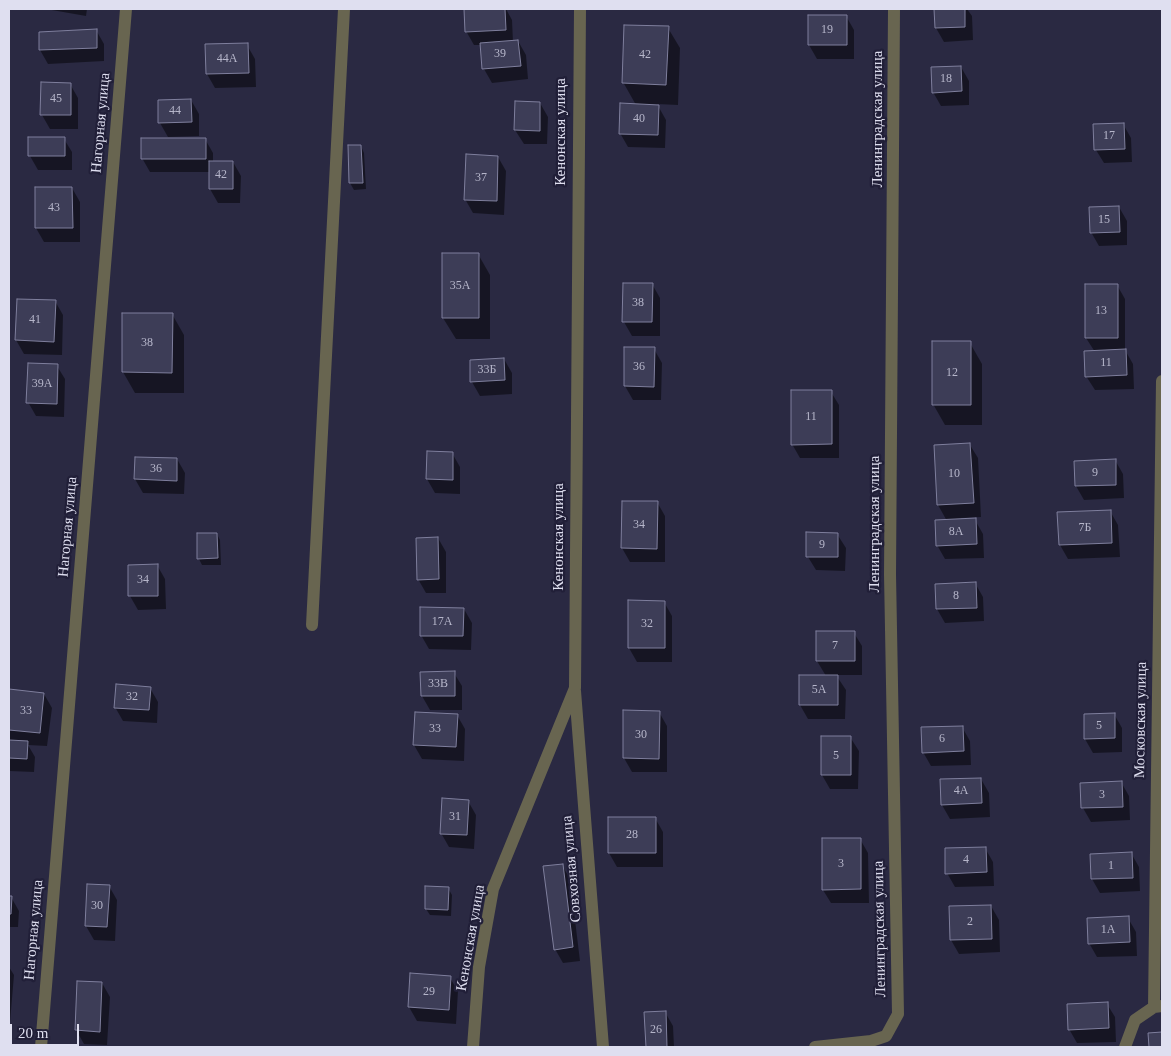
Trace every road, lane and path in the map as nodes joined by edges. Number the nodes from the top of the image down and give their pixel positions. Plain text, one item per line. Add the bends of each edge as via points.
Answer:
1 (126, 9) edge
2 (344, 9) edge
3 (580, 9) edge
4 (894, 9) edge
5 (1162, 381) edge
6 (312, 625) dead end
7 (574, 688) junction
8 (1158, 1006) edge
9 (40, 1047) edge
10 (473, 1047) edge
11 (604, 1047) edge
12 (814, 1047) edge
13 (1126, 1047) edge

1 - 9 street, Нагорная улица
2 - 6 street
3 - 7 street, Кенонская улица
4 - 12 street, Ленинградская улица via 890,574 898,1014 886,1036 871,1041
5 - 8 street, Московская улица
7 - 10 street, Кенонская улица via 494,889 479,967
7 - 11 street, Совхозная улица
8 - 13 street, Московская улица via 1136,1020

